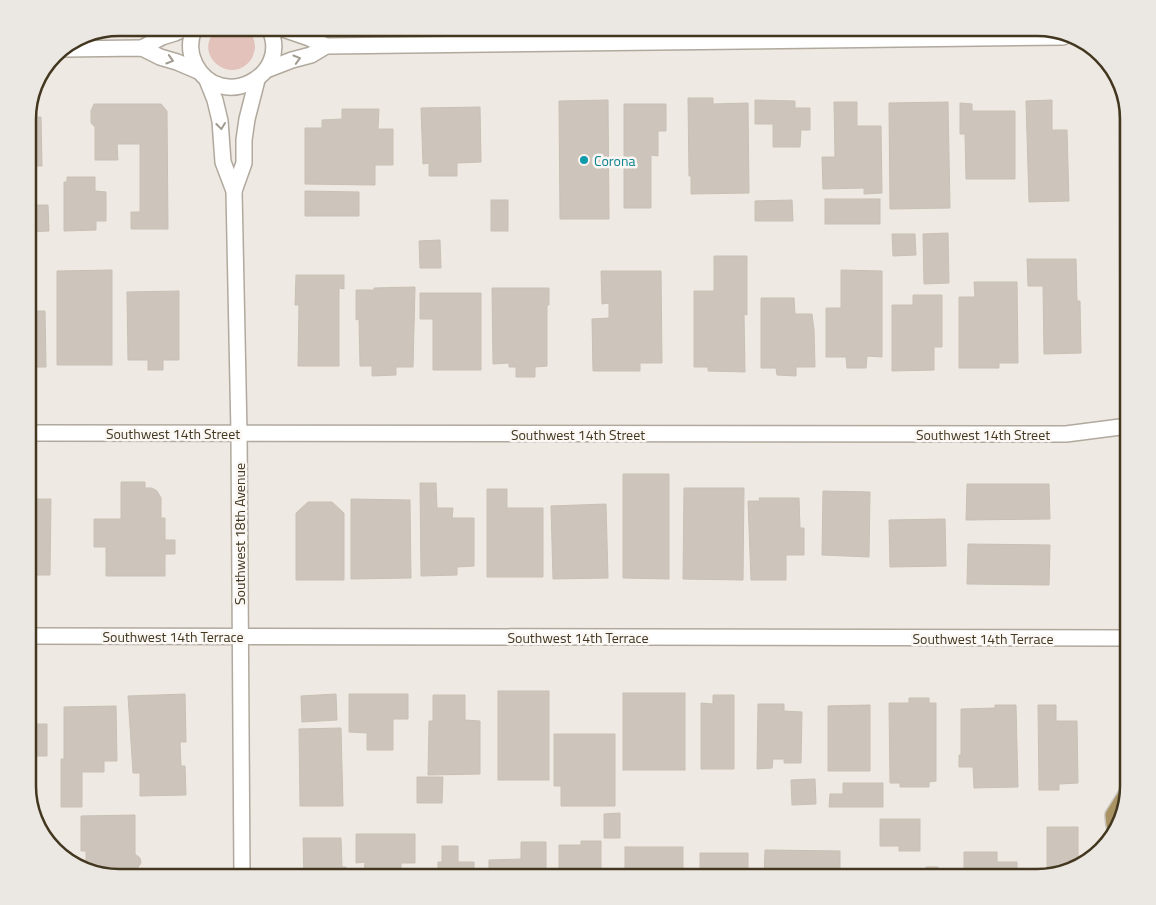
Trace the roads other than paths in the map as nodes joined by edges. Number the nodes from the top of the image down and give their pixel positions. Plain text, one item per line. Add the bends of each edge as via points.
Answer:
1 (165, 36) edge
2 (192, 36) edge
3 (272, 36) edge
4 (303, 36) edge
5 (1046, 37) edge
6 (326, 46) junction
7 (142, 48) junction
8 (76, 49) edge
9 (203, 75) junction
10 (261, 75) junction
11 (234, 191) junction
12 (1120, 427) edge
13 (36, 434) edge
14 (239, 434) junction
15 (36, 636) edge
16 (240, 637) junction
17 (1120, 638) edge
18 (242, 869) edge

1 - 7 street
2 - 9 street, Southwest 18th Avenue via 192,59
3 - 10 street, Southwest 18th Avenue via 272,58
4 - 6 street
5 - 6 street
10 -> 6 street
7 - 8 street
7 -> 9 street
9 - 10 street via 220,86 232,88 245,85
9 -> 11 street, Southwest 18th Avenue via 216,100 223,162
10 - 11 street, Southwest 18th Avenue via 247,119 244,163
11 - 14 street, Southwest 18th Avenue
12 - 14 street, Southwest 14th Street via 1066,434
13 - 14 street, Southwest 14th Street
14 - 16 street, Southwest 18th Avenue
15 - 16 street, Southwest 14th Terrace
16 - 17 street, Southwest 14th Terrace
16 - 18 street, Southwest 18th Avenue

